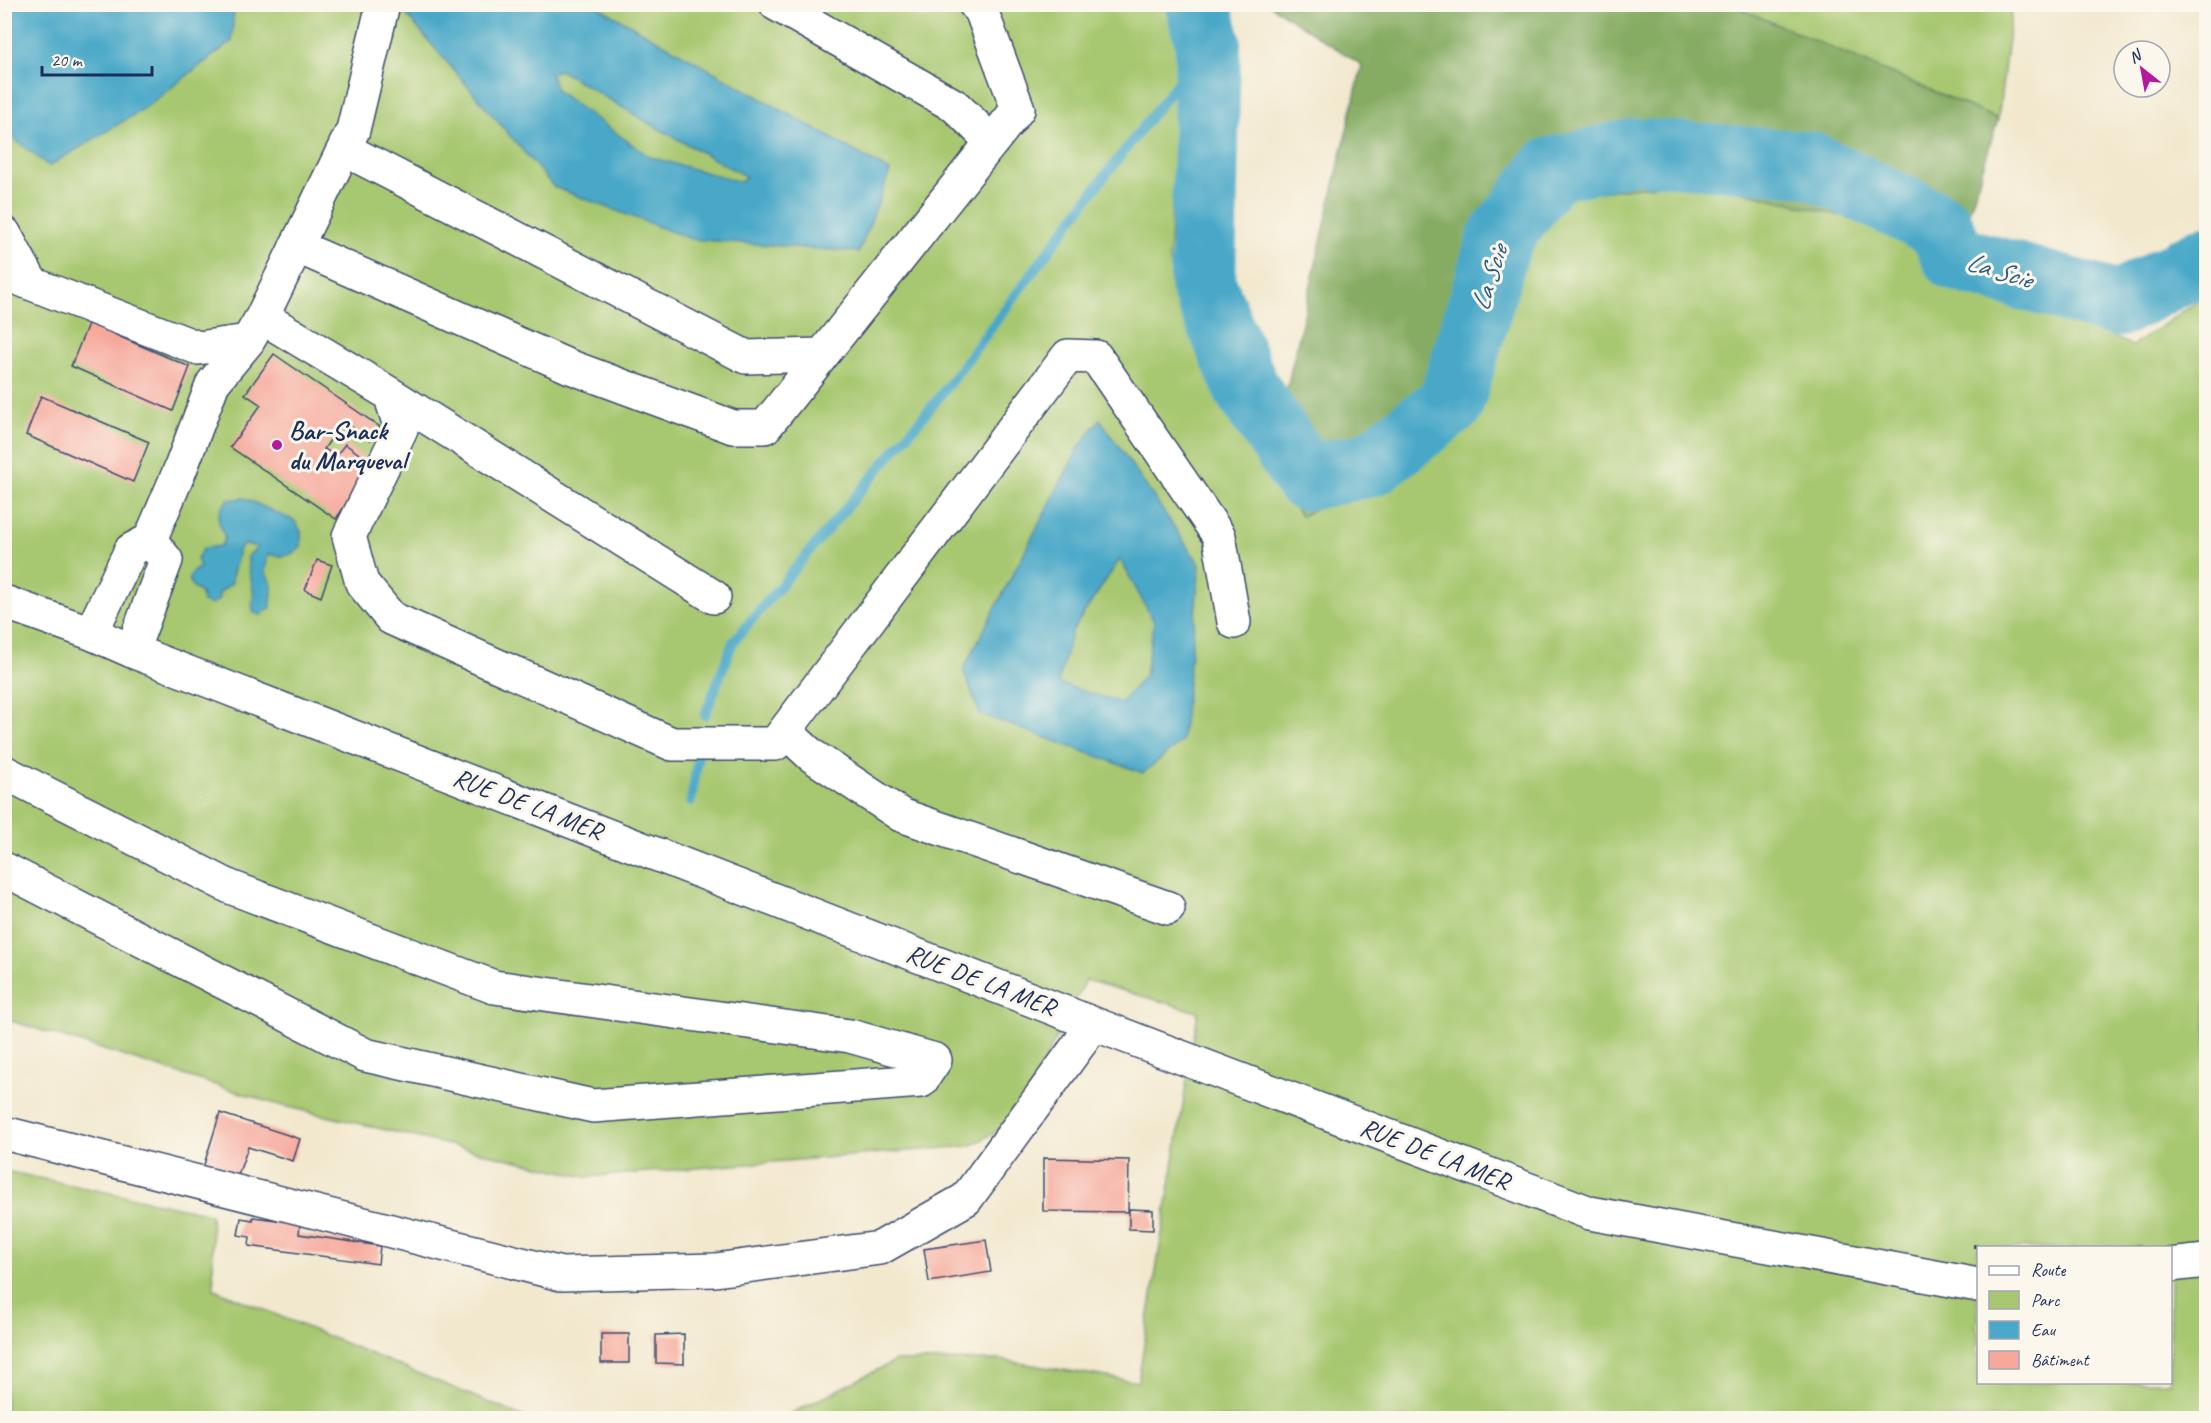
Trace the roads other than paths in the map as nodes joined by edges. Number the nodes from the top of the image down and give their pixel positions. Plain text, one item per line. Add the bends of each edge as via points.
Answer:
1 (383, 4) edge
2 (776, 4) edge
3 (975, 4) edge
4 (992, 142) junction
5 (344, 149) junction
6 (4, 233) edge
7 (296, 246) junction
8 (18, 278) edge
9 (255, 329) junction
10 (822, 355) junction
11 (390, 394) junction
12 (150, 540) junction
13 (714, 597) dead end
14 (4, 603) edge
15 (1234, 622) dead end
16 (92, 633) junction
17 (132, 651) junction
18 (785, 731) junction
19 (4, 772) edge
20 (4, 869) edge
21 (1168, 908) dead end
22 (1094, 1024) junction
23 (4, 1133) edge
24 (2206, 1261) edge
25 (2172, 1265) edge
26 (1977, 1285) edge

1 - 5 street via 353,129
2 - 4 street via 955,106
3 - 4 street via 981,10 1018,109
4 - 10 street
5 - 7 street
5 - 10 street via 746,357
6 - 8 street
7 - 9 street
7 - 10 street via 568,366 734,427 765,427
8 - 9 street via 198,348
9 - 11 street
9 - 12 street via 213,383
11 - 13 street
11 - 18 street via 401,429 349,536 362,583 391,618 672,744 775,744
12 - 16 street via 131,550
12 - 17 street via 166,560
14 - 16 street, RUE DE LA MER
15 - 18 street via 1219,536 1096,357 1068,356
16 - 17 street, RUE DE LA MER
17 - 22 street, RUE DE LA MER
18 - 21 street via 811,755 901,815
19 - 20 street via 230,887 494,987 850,1036 936,1060 921,1081 593,1106 365,1055
22 - 23 street via 966,1199 880,1248 716,1270 561,1274
22 - 26 street, RUE DE LA MER via 1590,1213
24 - 25 street

